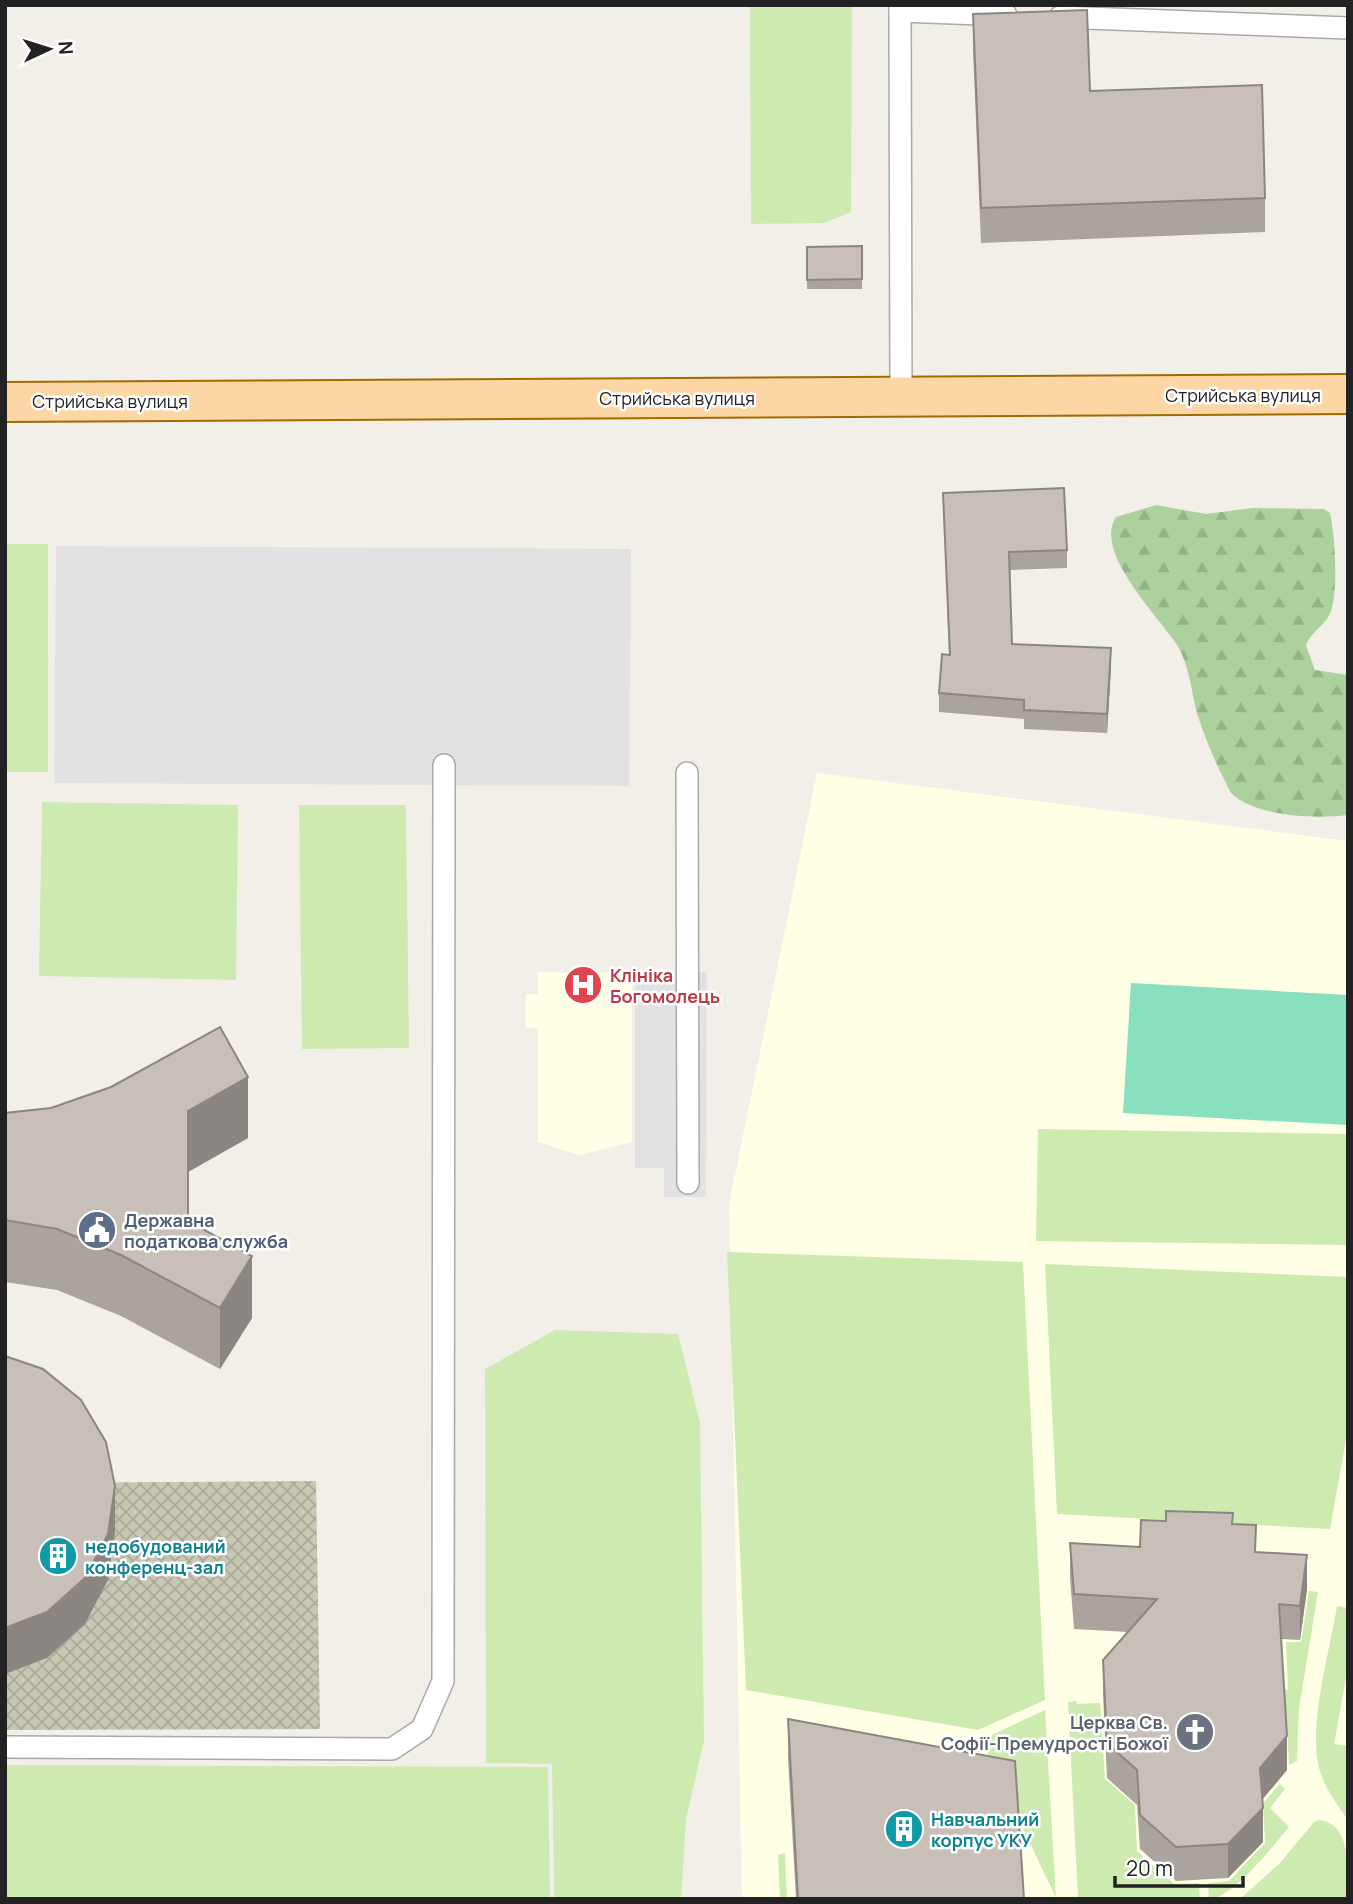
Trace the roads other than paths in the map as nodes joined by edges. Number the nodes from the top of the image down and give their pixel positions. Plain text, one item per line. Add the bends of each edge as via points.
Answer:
1 (900, 8) edge
2 (1348, 28) edge
3 (1348, 394) edge
4 (901, 397) junction
5 (5, 401) edge
6 (444, 765) dead end
7 (687, 773) dead end
8 (688, 1184) dead end
9 (5, 1747) edge

1 - 2 lane
1 - 4 lane
3 - 4 main road, Стрийська вулиця
4 - 5 main road, Стрийська вулиця
6 - 9 lane via 443,1681 422,1729 392,1749
7 - 8 lane

